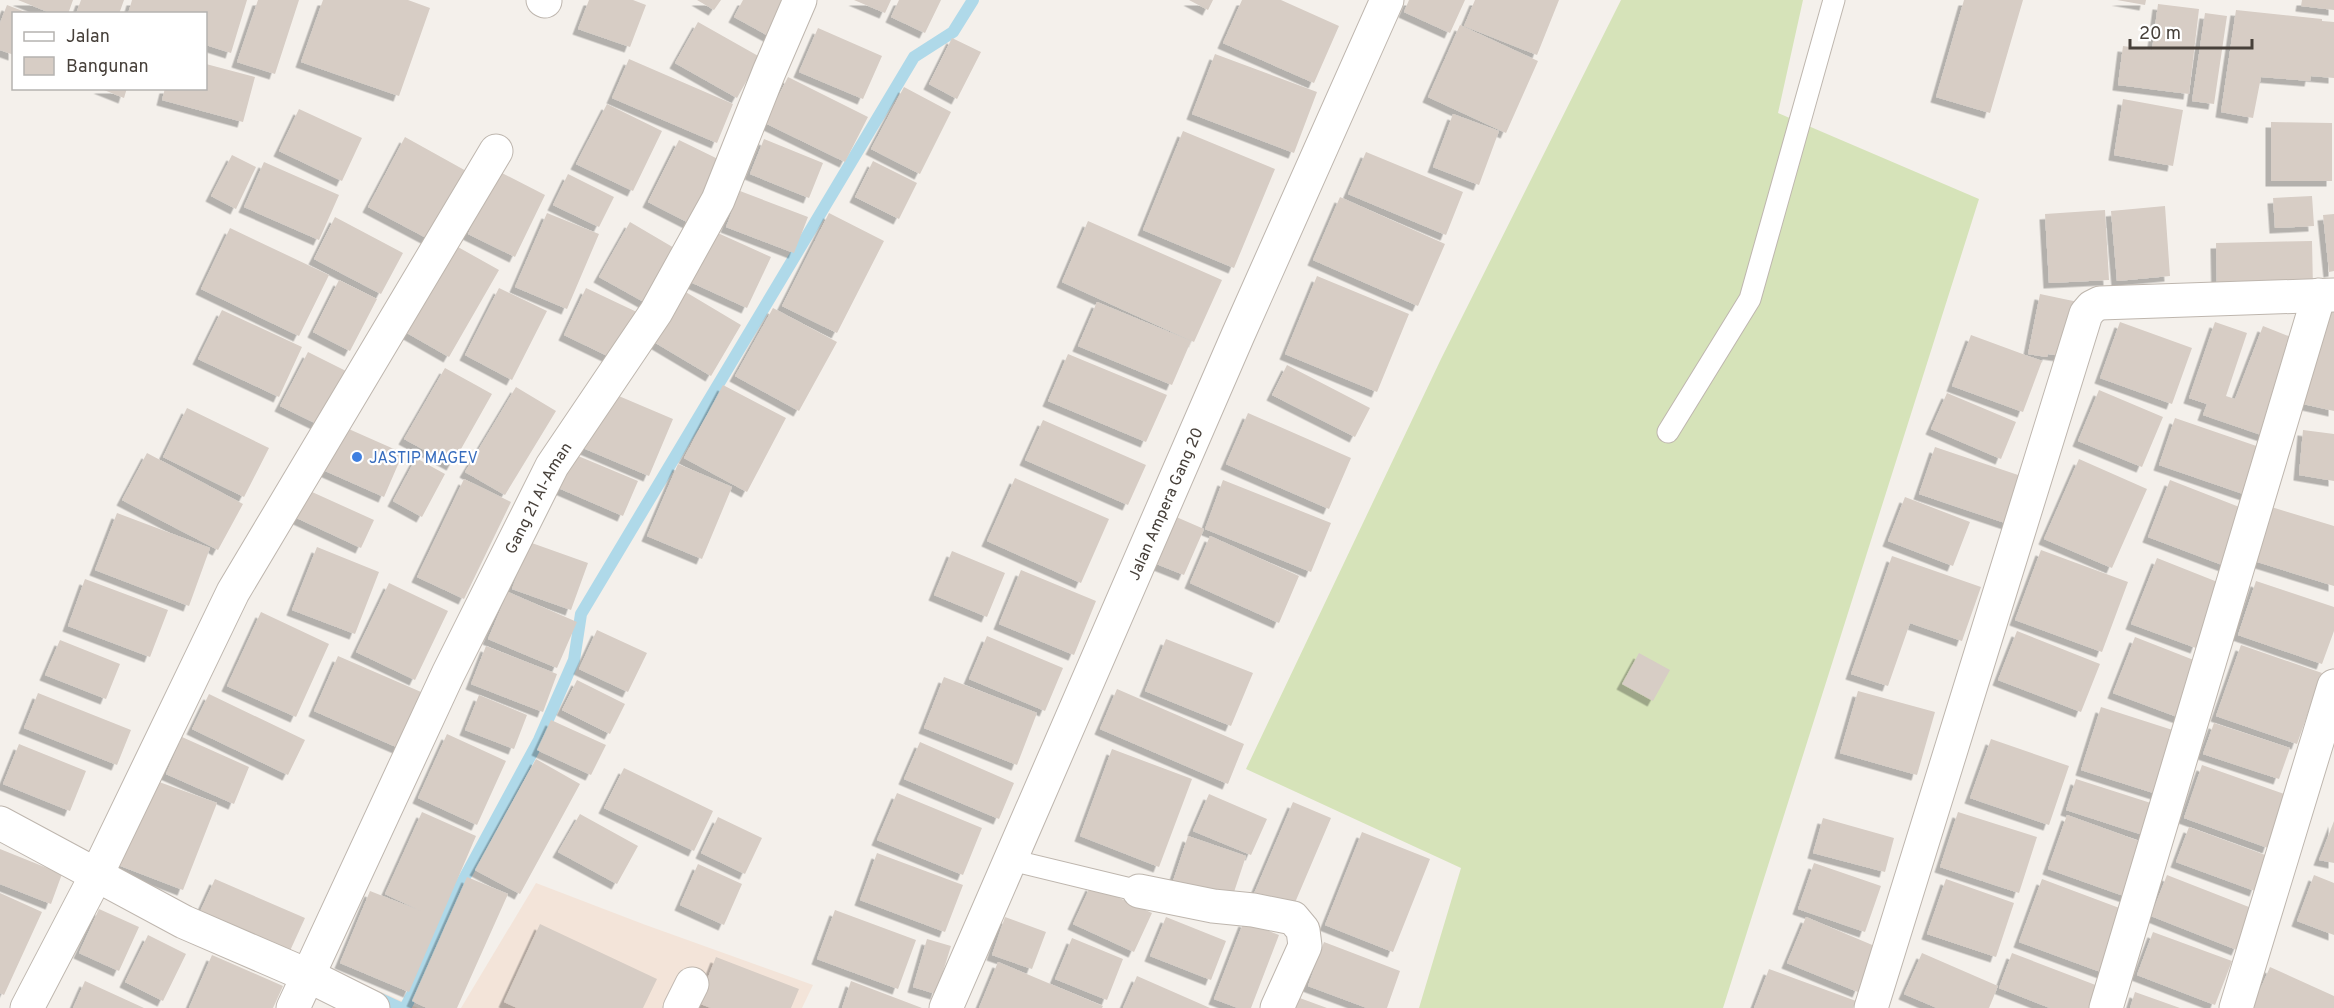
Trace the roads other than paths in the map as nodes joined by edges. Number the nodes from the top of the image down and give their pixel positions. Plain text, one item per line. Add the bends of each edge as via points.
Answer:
1 (800, 0) edge
2 (1387, 0) edge
3 (1834, 0) edge
4 (496, 150) dead end
5 (2326, 295) edge
6 (1668, 432) dead end
7 (2334, 686) edge
8 (0, 823) edge
9 (1011, 860) junction
10 (101, 865) junction
11 (1139, 891) joint
12 (311, 971) junction
13 (27, 1008) edge
14 (293, 1008) edge
15 (373, 1008) edge
16 (946, 1008) edge
17 (1277, 1008) edge
18 (1872, 1008) edge
19 (2106, 1008) edge
20 (2236, 1008) edge

1 - 12 street, Gang 21 Al-Aman via 718,200 656,312 552,466 448,674
2 - 9 street, Jalan Ampera Gang 20
3 - 6 lane via 1750,299
4 - 10 street via 247,568
5 - 18 street via 2100,303 2086,314
5 - 19 street
7 - 20 street
8 - 10 street
9 - 11 lane
9 - 16 street, Jalan Ampera Gang 20
10 - 12 street via 184,922
10 - 13 street
11 - 17 street via 1293,918 1303,930 1305,946
12 - 14 street, Gang 21 Al-Aman
12 - 15 street

